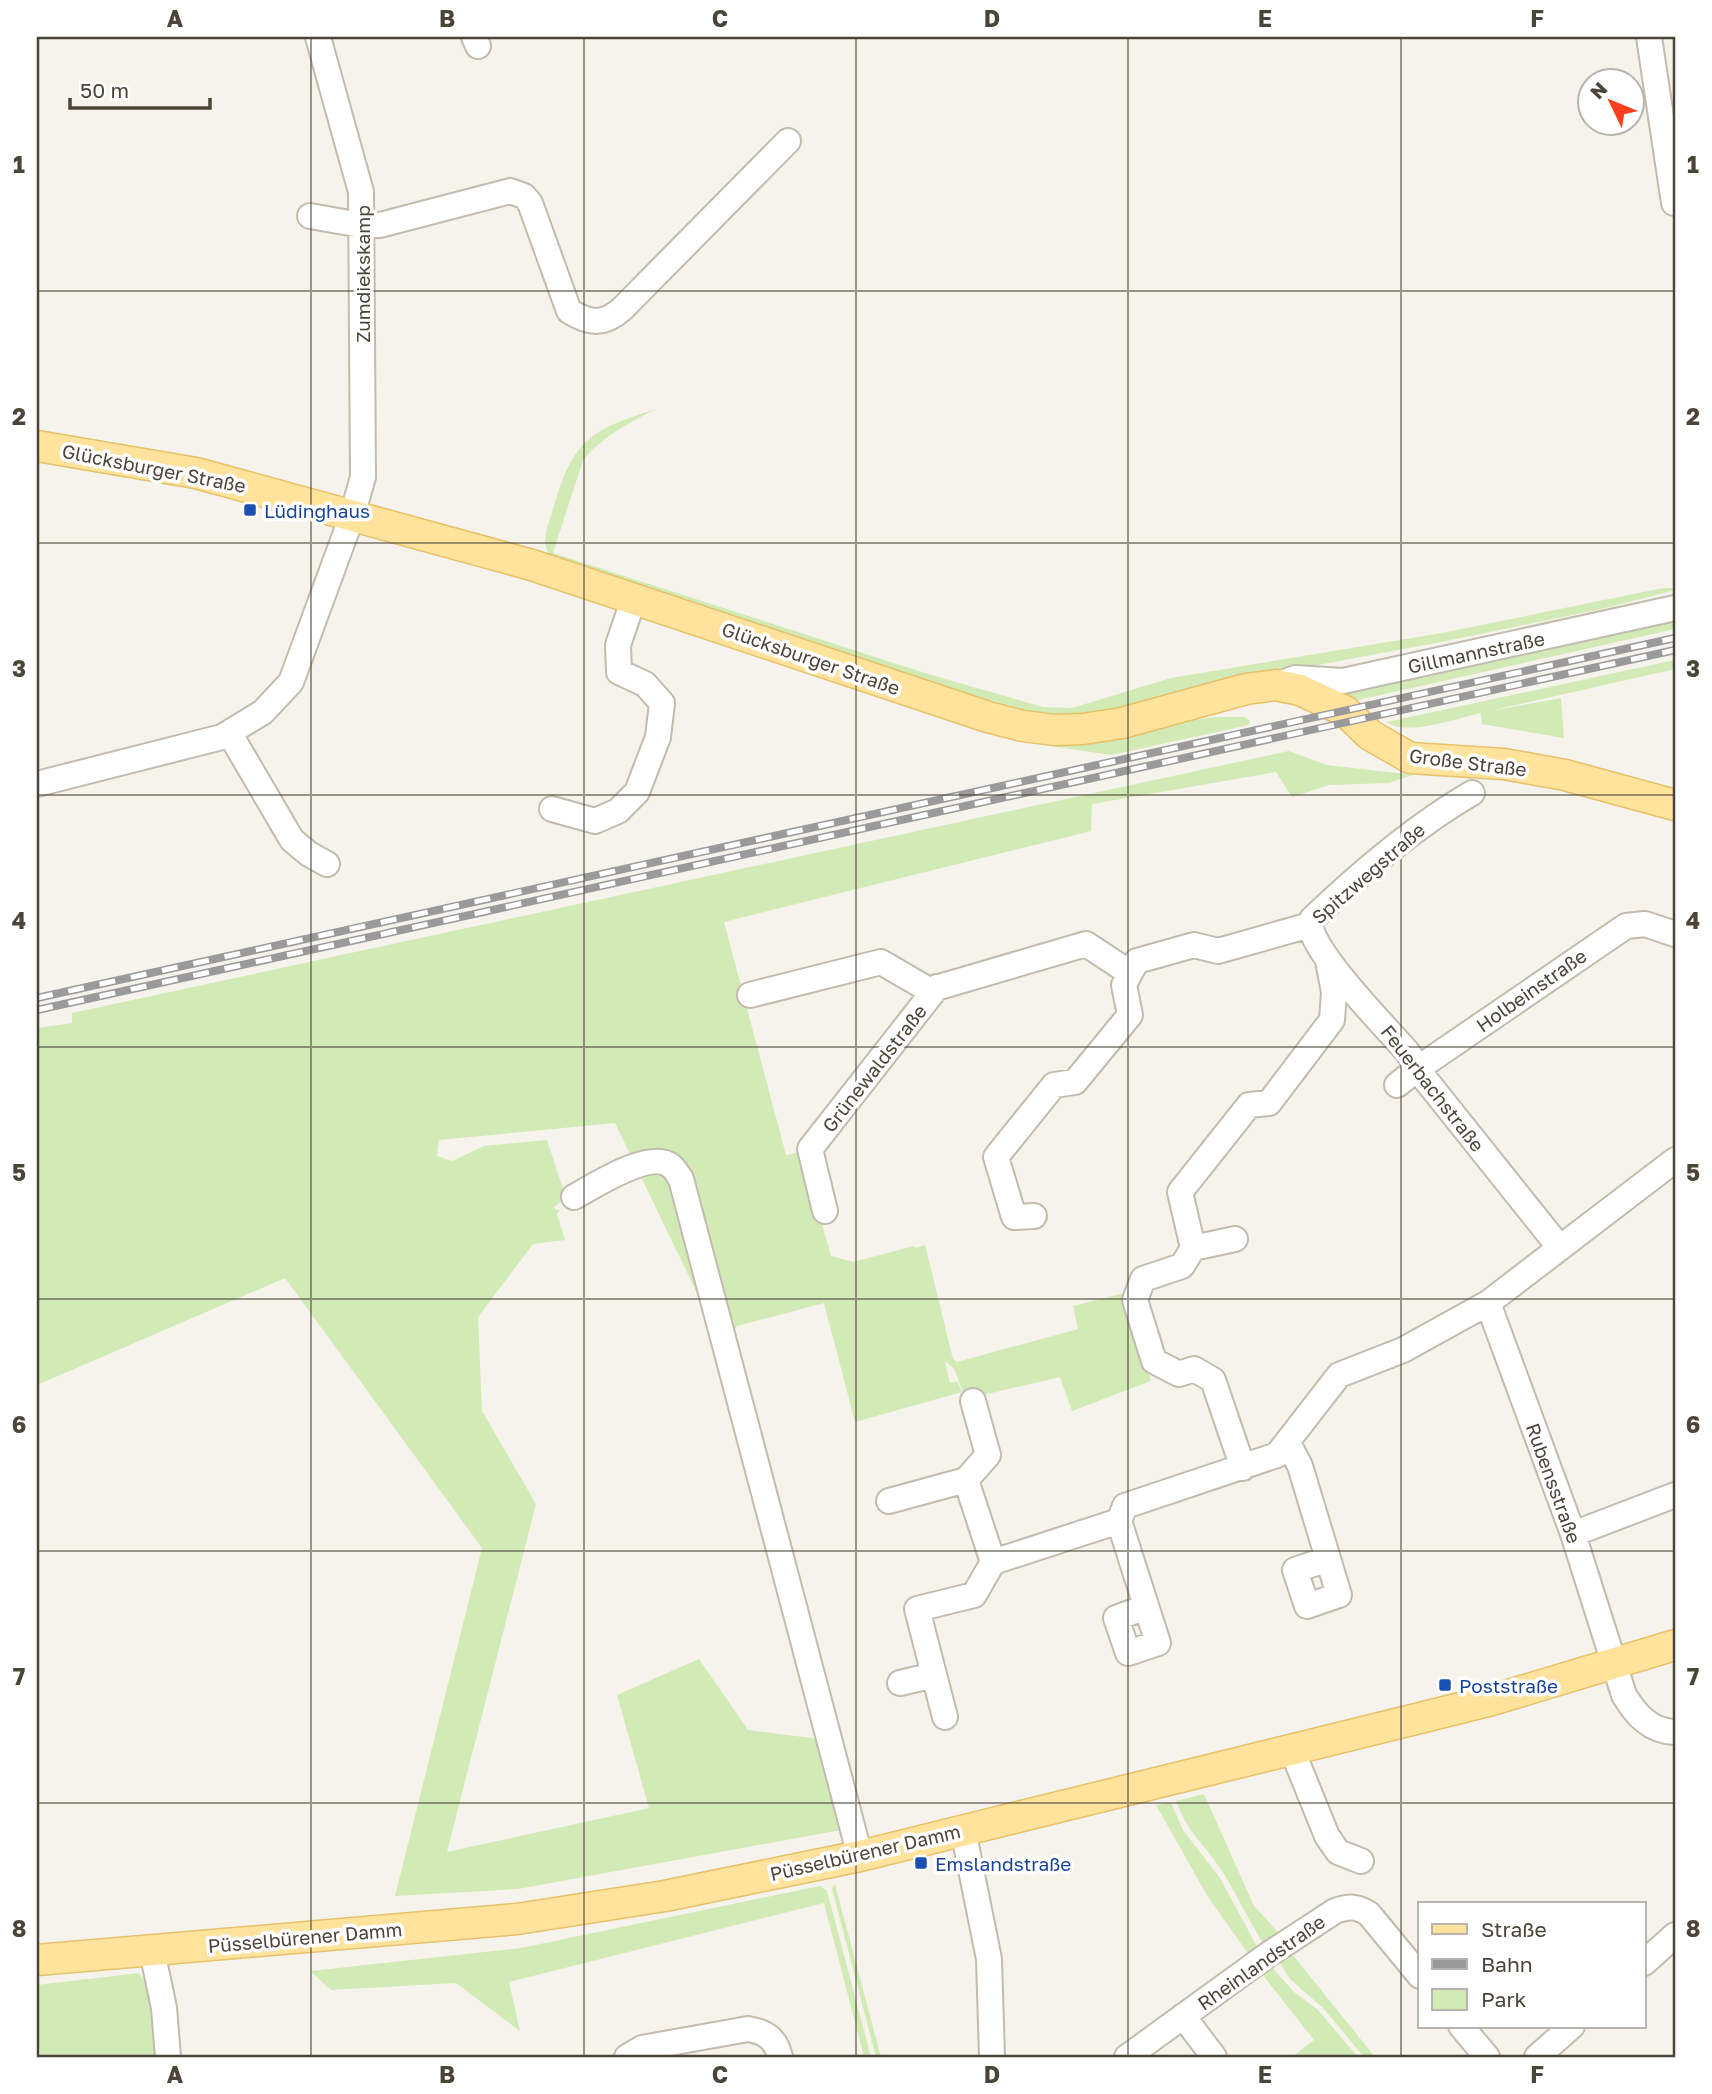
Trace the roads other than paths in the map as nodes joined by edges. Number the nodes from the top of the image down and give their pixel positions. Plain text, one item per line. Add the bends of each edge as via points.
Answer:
1 (318, 37) edge
2 (1649, 37) edge
3 (788, 141) dead end
4 (1671, 148) edge
5 (1674, 203) edge
6 (310, 216) dead end
7 (361, 225) junction
8 (37, 446) edge
9 (352, 516) junction
10 (634, 598) junction
11 (1675, 608) edge
12 (1276, 685) junction
13 (230, 734) junction
14 (37, 784) edge
15 (1472, 793) dead end
16 (1675, 805) edge
17 (552, 809) dead end
18 (327, 864) dead end
19 (1310, 925) junction
20 (1675, 934) edge
21 (1328, 961) junction
22 (1130, 973) junction
23 (937, 987) junction
24 (750, 995) dead end
25 (1417, 1069) junction
26 (1397, 1085) dead end
27 (1674, 1162) edge
28 (574, 1197) dead end
29 (825, 1211) dead end
30 (1034, 1216) dead end
31 (1235, 1239) dead end
32 (1193, 1248) junction
33 (1560, 1248) junction
34 (1488, 1303) junction
35 (973, 1401) dead end
36 (1288, 1443) junction
37 (1243, 1468) junction
38 (966, 1480) junction
39 (1675, 1495) edge
40 (889, 1501) dead end
41 (1119, 1521) junction
42 (1573, 1534) junction
43 (1328, 1559) dead end
44 (993, 1562) junction
45 (1146, 1607) dead end
46 (1675, 1646) edge
47 (1615, 1664) junction
48 (934, 1675) junction
49 (900, 1683) dead end
50 (945, 1717) dead end
51 (1675, 1732) edge
52 (1292, 1750) junction
53 (963, 1830) junction
54 (860, 1856) junction
55 (1360, 1861) dead end
56 (1675, 1935) edge
57 (152, 1951) junction
58 (37, 1960) edge
59 (1646, 1961) edge
60 (1418, 1974) edge
61 (1183, 2016) junction
62 (1463, 2028) edge
63 (1570, 2028) edge
64 (168, 2057) edge
65 (627, 2057) edge
66 (780, 2057) edge
67 (992, 2057) edge
68 (1126, 2057) edge
69 (1214, 2057) edge
70 (1487, 2057) edge
71 (1537, 2057) edge

1 - 7 street, Zumdiekskamp via 361,192
2 - 4 street
3 - 7 street via 622,309 600,322 569,311 530,203 518,192 380,225
4 - 5 street
6 - 7 street
7 - 9 street, Zumdiekskamp via 363,477
8 - 9 main road, Glücksburger Straße via 196,473
9 - 10 main road, Glücksburger Straße
9 - 13 street via 291,682 262,712
10 - 12 main road, Glücksburger Straße via 1023,726 1055,730 1122,723
10 - 17 street via 618,645 619,672 645,684 662,703 658,737 637,792 618,811 595,821
11 - 12 street, Gillmannstraße via 1343,681 1295,678
12 - 16 main road, Große Straße via 1300,690 1345,711 1370,735 1410,758 1541,770
13 - 14 street
13 - 18 street via 292,840
15 - 19 street, Spitzwegstraße via 1440,811 1356,880
19 - 21 street, Feuerbachstraße
19 - 22 street, Spitzwegstraße via 1218,951 1194,945 1138,961
20 - 25 street, Holbeinstraße via 1645,924 1626,926
21 - 25 street, Feuerbachstraße
21 - 32 street via 1334,992 1332,1020 1269,1103 1249,1105 1180,1192
22 - 23 street via 1086,944
22 - 30 street via 1124,985 1130,1015 1075,1082 1054,1085 996,1157 1014,1217
23 - 24 street via 929,990 881,962
23 - 29 street, Grünewaldstraße via 800,1147
25 - 26 street, Holbeinstraße
25 - 33 street, Feuerbachstraße
27 - 33 street
28 - 54 street via 642,1162 670,1164 681,1179
31 - 32 street
32 - 37 street via 1182,1266 1143,1279 1135,1300 1154,1361 1179,1374 1194,1369 1213,1380
33 - 34 street
34 - 36 street via 1403,1350 1339,1375
34 - 42 street, Rubensstraße
35 - 38 street via 988,1455
36 - 37 street via 1277,1455
36 - 43 street via 1300,1466
37 - 41 street via 1125,1506
38 - 40 street
38 - 44 street
39 - 42 street
41 - 44 street
41 - 45 street
42 - 47 street, Rubensstraße
44 - 48 street via 974,1594 917,1609
46 - 47 main road, Püsselbürener Damm
47 - 51 street via 1636,1714 1664,1732
47 - 52 main road, Püsselbürener Damm
48 - 49 street
48 - 50 street
52 - 53 main road, Püsselbürener Damm
52 - 55 street via 1327,1836 1338,1852
53 - 54 main road, Püsselbürener Damm
53 - 67 street via 989,1959
54 - 57 main road, Püsselbürener Damm via 665,1896 517,1919
56 - 59 street
57 - 58 main road, Püsselbürener Damm
57 - 64 street
60 - 61 street, Rheinlandstraße via 1369,1914 1347,1907 1335,1910
61 - 68 street, Rheinlandstraße
61 - 69 street
62 - 70 street
63 - 71 street
65 - 66 street via 642,2049 748,2029 770,2037

